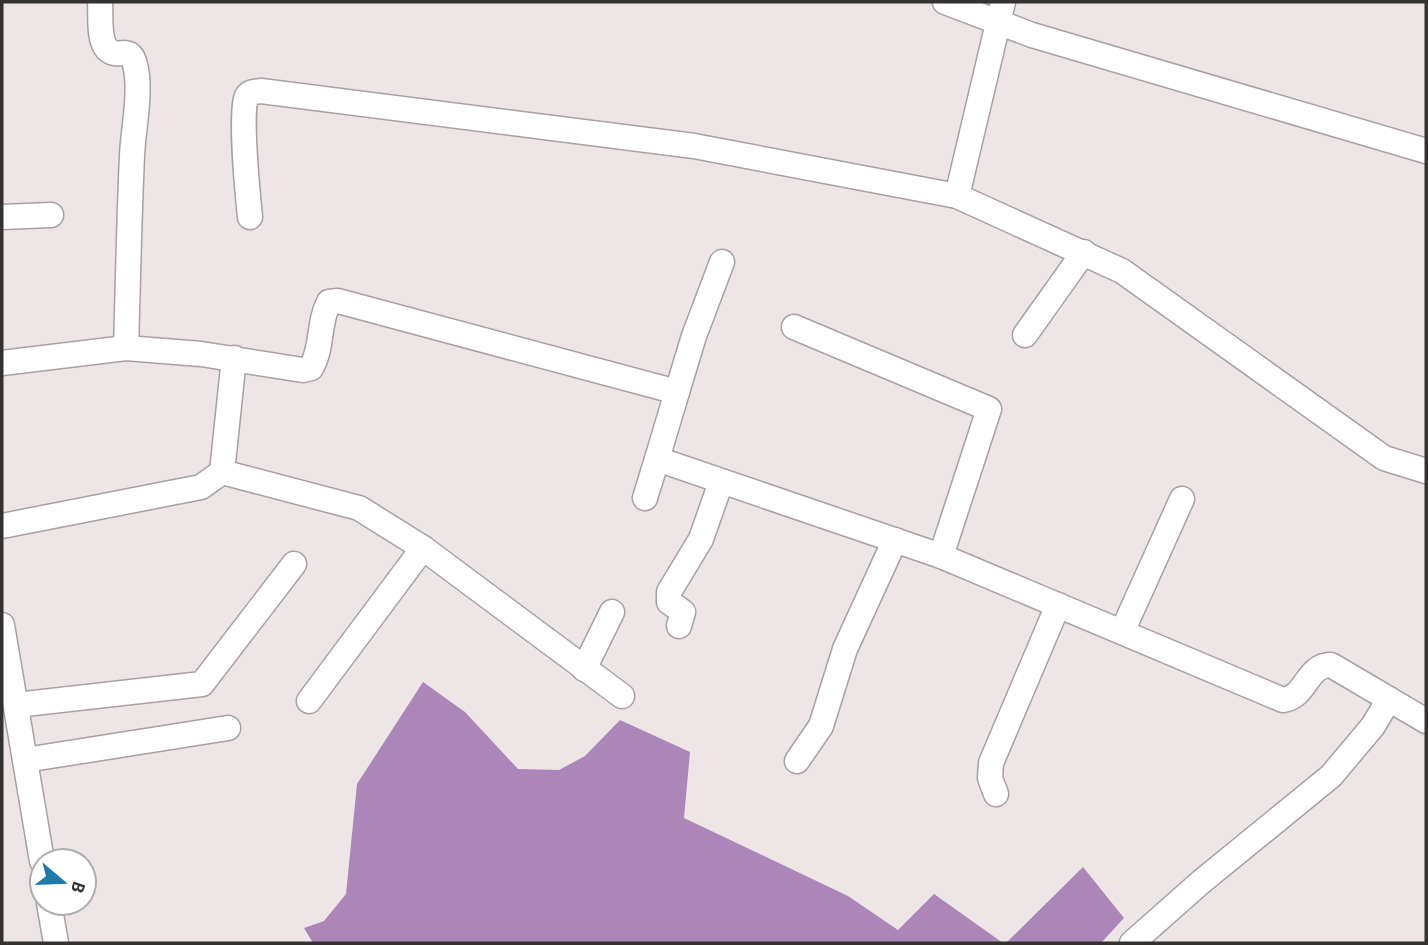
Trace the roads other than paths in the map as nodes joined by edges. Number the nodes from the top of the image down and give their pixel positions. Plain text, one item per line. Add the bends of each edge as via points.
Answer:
1 (100, 2) edge
2 (945, 2) edge
3 (1000, 12) edge
4 (1426, 151) edge
5 (957, 196) junction
6 (51, 215) dead end
7 (2, 217) edge
8 (250, 217) dead end
9 (1084, 252) junction
10 (722, 262) dead end
11 (794, 327) dead end
12 (1025, 335) dead end
13 (126, 348) junction
14 (234, 358) junction
15 (2, 363) edge
16 (677, 392) junction
17 (657, 459) junction
18 (1426, 471) edge
19 (222, 472) junction
20 (721, 482) junction
21 (645, 498) dead end
22 (1182, 499) dead end
23 (2, 526) edge
24 (895, 540) junction
25 (423, 548) junction
26 (940, 556) junction
27 (294, 564) dead end
28 (1058, 606) junction
29 (612, 612) dead end
30 (2, 625) edge
31 (679, 626) dead end
32 (1122, 632) junction
33 (584, 668) junction
34 (622, 696) dead end
35 (1389, 699) junction
36 (309, 701) dead end
37 (16, 705) junction
38 (1426, 721) edge
39 (229, 728) dead end
40 (25, 760) junction
41 (797, 761) dead end
42 (996, 794) dead end
43 (40, 847) edge
44 (51, 917) edge
45 (56, 943) edge
46 (1132, 943) edge

1 - 13 street via 103,41 112,52 131,55 138,81
2 - 3 street
3 - 4 street via 1032,35
3 - 5 street
5 - 8 street via 694,146 261,91 247,96 245,108
5 - 9 street
6 - 7 street
9 - 12 street
9 - 18 street via 1122,271 1384,458
10 - 16 street
11 - 26 street via 989,409
13 - 14 street
13 - 15 street
14 - 16 street via 311,368 325,309 329,302 338,301
14 - 19 street
16 - 17 street
17 - 20 street
17 - 21 street
19 - 23 street via 201,487
19 - 25 street via 359,508
20 - 24 street
20 - 31 street via 701,539 669,592 669,602 682,612
22 - 32 street
24 - 26 street
24 - 41 street via 845,649 821,726
25 - 33 street
25 - 36 street
26 - 28 street
27 - 37 street via 202,684
28 - 32 street
28 - 42 street via 991,763
29 - 33 street
30 - 37 street
32 - 35 street via 1283,700 1298,695 1322,665 1331,665
33 - 34 street
35 - 38 street
35 - 46 street via 1331,776
37 - 40 street
39 - 40 street
40 - 43 street
44 - 45 street

